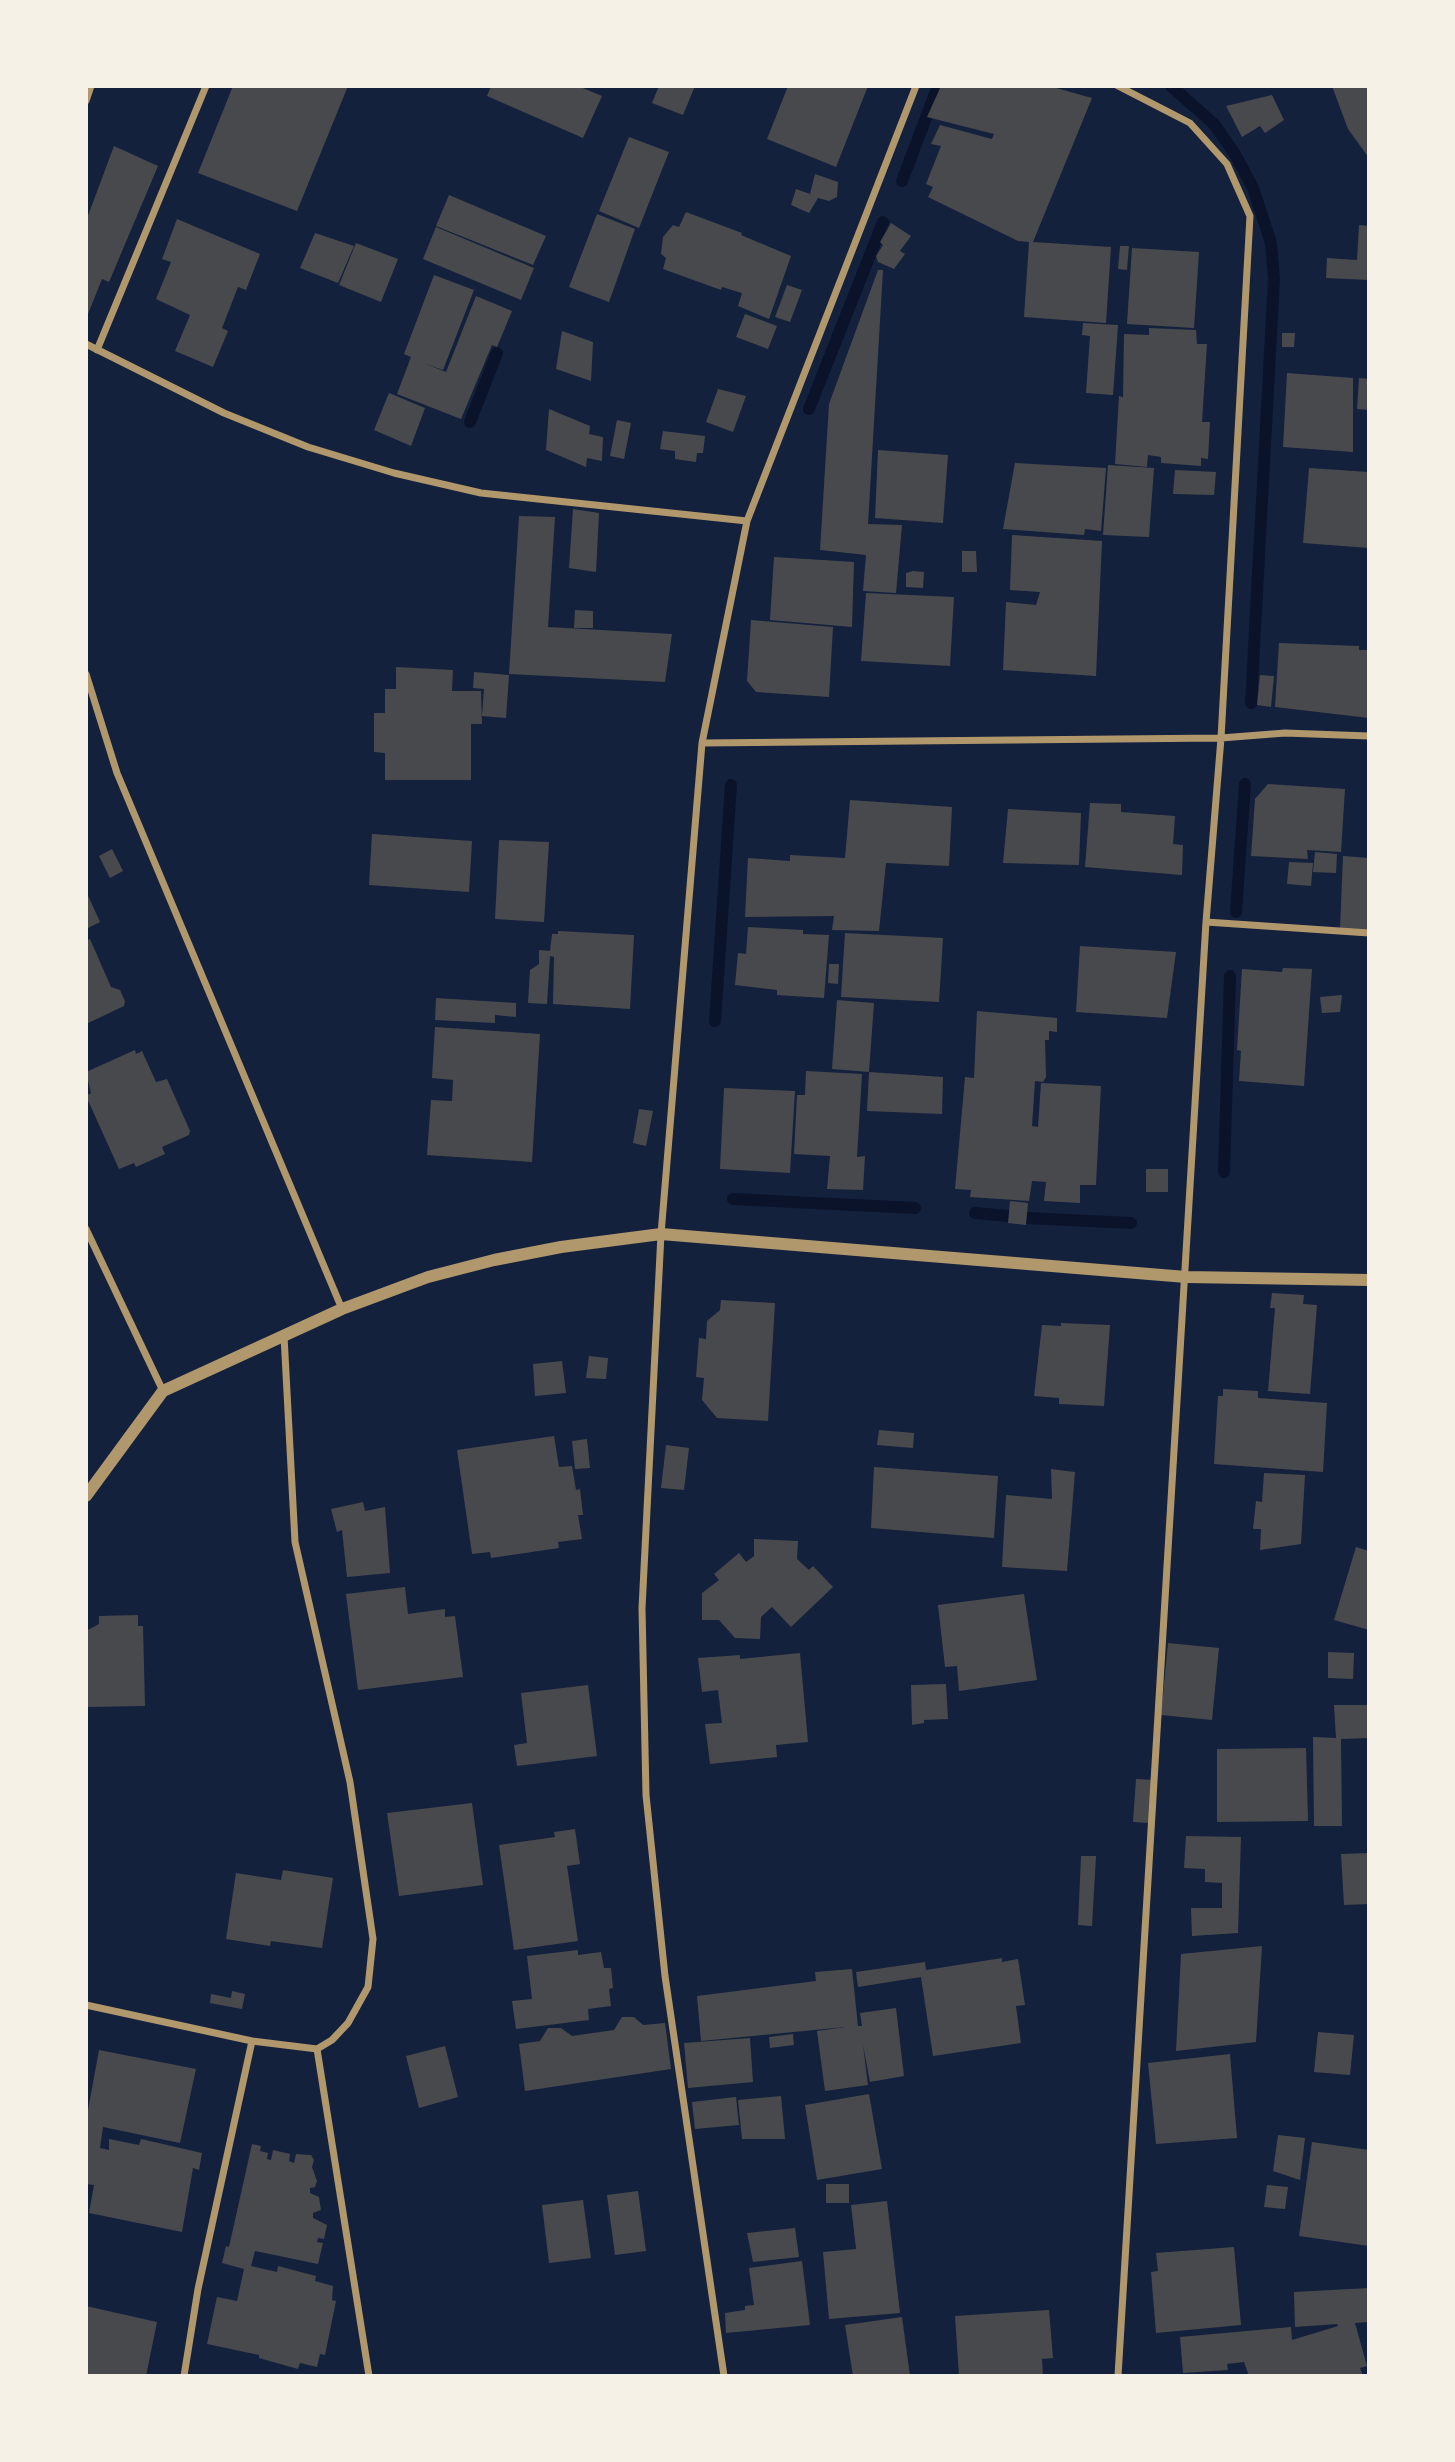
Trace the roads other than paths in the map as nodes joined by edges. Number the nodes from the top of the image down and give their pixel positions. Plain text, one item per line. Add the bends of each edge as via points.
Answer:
1 (91, 86) edge
2 (206, 86) edge
3 (916, 86) edge
4 (1118, 86) edge
5 (86, 101) edge
6 (86, 344) edge
7 (97, 350) junction
8 (747, 520) junction
9 (86, 674) edge
10 (1369, 736) edge
11 (1221, 738) junction
12 (702, 743) junction
13 (1206, 922) junction
14 (1369, 933) edge
15 (86, 1229) edge
16 (661, 1234) junction
17 (1186, 1278) junction
18 (1369, 1280) edge
19 (342, 1309) junction
20 (284, 1335) junction
21 (163, 1391) junction
22 (86, 1496) edge
23 (86, 2005) edge
24 (252, 2041) junction
25 (317, 2049) junction
26 (184, 2376) edge
27 (369, 2376) edge
28 (724, 2376) edge
29 (1118, 2376) edge

1 - 5 street
2 - 7 street
3 - 8 street
4 - 11 street via 1190,123 1227,164 1250,216
6 - 7 street
7 - 8 street via 224,413 308,447 394,473 481,493
8 - 12 street
9 - 19 street via 117,773
10 - 11 street via 1285,733
11 - 12 street
11 - 13 street
12 - 16 street
13 - 14 street
13 - 17 street
15 - 21 street
16 - 17 street
16 - 19 street via 494,1260 428,1277
16 - 28 street via 642,1608 646,1795 664,1976
17 - 18 street
17 - 29 street
19 - 20 street
20 - 21 street
20 - 25 street via 295,1542 350,1782 373,1939 368,1987 348,2023
21 - 22 street
23 - 24 street
24 - 25 street
24 - 26 street via 198,2288
25 - 27 street

